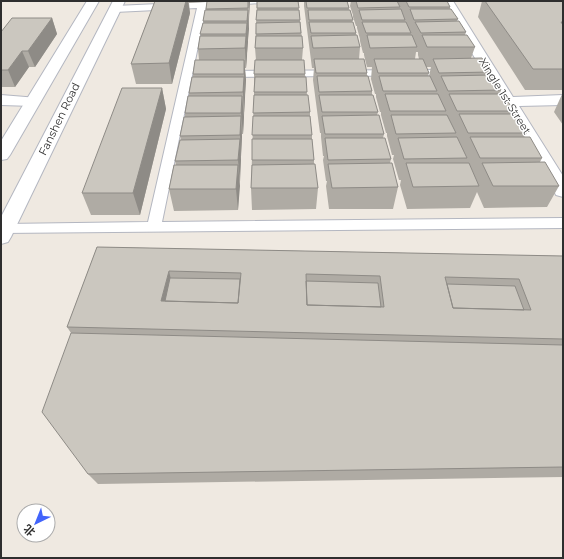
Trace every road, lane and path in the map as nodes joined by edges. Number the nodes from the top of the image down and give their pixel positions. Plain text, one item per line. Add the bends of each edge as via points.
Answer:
1 (93, 1) edge
2 (261, 1) edge
3 (447, 1) edge
4 (117, 5) edge
5 (202, 5) junction
6 (475, 72) edge
7 (491, 72) junction
8 (459, 73) edge
9 (211, 74) edge
10 (1, 100) edge
11 (563, 100) edge
12 (33, 101) junction
13 (509, 102) junction
14 (1, 155) edge
15 (563, 191) edge
16 (563, 223) edge
17 (154, 227) junction
18 (3, 233) edge

1 - 12 main road
2 - 5 lane
3 - 7 main road, Xingle 1st Street
4 - 5 lane
4 - 18 main road, Fanshen Road
5 - 17 lane via 191,75
6 - 7 lane
7 - 13 main road, Xingle 1st Street
8 - 9 lane
10 - 12 main road
11 - 13 main road
12 - 14 main road
13 - 15 main road, Xingle 1st Street
16 - 17 lane
17 - 18 lane

